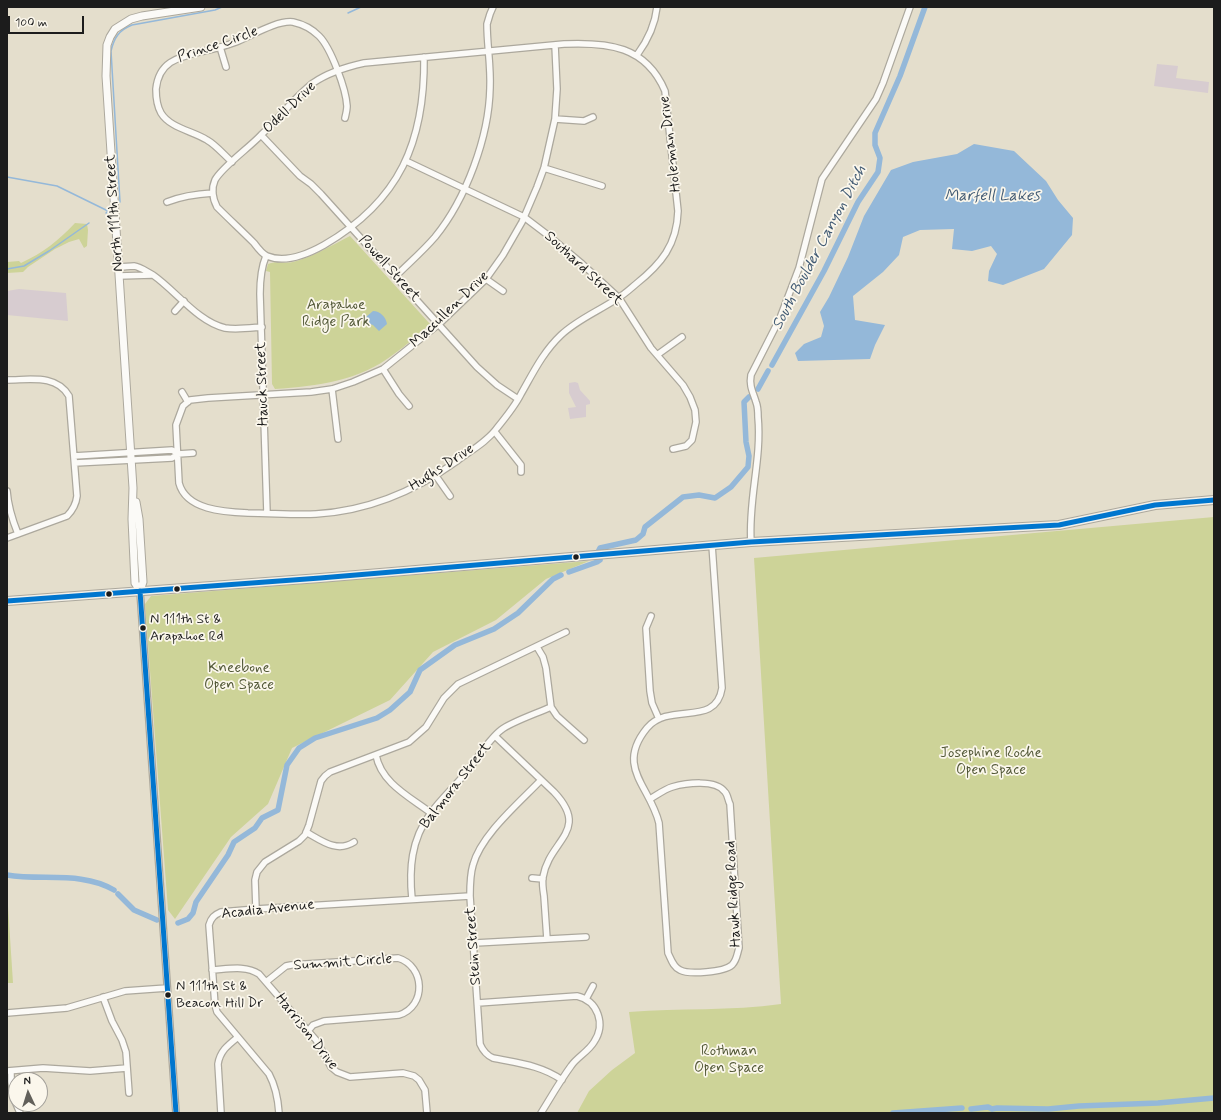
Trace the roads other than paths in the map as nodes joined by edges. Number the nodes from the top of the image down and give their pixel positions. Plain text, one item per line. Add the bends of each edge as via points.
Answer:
1 (201, 7) edge
2 (493, 7) edge
3 (657, 7) edge
4 (910, 7) edge
5 (555, 45) junction
6 (220, 47) junction
7 (489, 51) junction
8 (637, 55) junction
9 (424, 57) junction
10 (226, 67) dead end
11 (337, 70) junction
12 (593, 117) dead end
13 (345, 118) dead end
14 (555, 119) junction
15 (261, 135) junction
16 (406, 161) junction
17 (232, 162) junction
18 (544, 168) junction
19 (602, 186) dead end
20 (464, 188) junction
21 (213, 193) junction
22 (167, 202) dead end
23 (524, 217) junction
24 (351, 227) junction
25 (266, 256) junction
26 (118, 267) junction
27 (153, 275) junction
28 (119, 276) junction
29 (396, 276) junction
30 (486, 279) junction
31 (503, 291) dead end
32 (619, 298) junction
33 (184, 301) junction
34 (175, 311) dead end
35 (439, 324) junction
36 (262, 327) junction
37 (682, 337) dead end
38 (657, 355) junction
39 (383, 369) junction
40 (7, 380) edge
41 (332, 389) junction
42 (182, 392) dead end
43 (262, 395) junction
44 (518, 399) junction
45 (188, 402) junction
46 (409, 406) dead end
47 (494, 432) junction
48 (338, 439) dead end
49 (673, 449) dead end
50 (131, 452) junction
51 (193, 453) dead end
52 (178, 454) junction
53 (74, 456) junction
54 (132, 460) junction
55 (75, 463) junction
56 (521, 472) dead end
57 (436, 476) junction
58 (7, 491) edge
59 (450, 496) dead end
60 (1214, 500) edge
61 (267, 513) junction
62 (18, 534) junction
63 (7, 538) edge
64 (751, 542) junction
65 (712, 545) junction
66 (140, 591) junction
67 (7, 601) edge
68 (651, 616) dead end
69 (566, 632) dead end
70 (537, 647) junction
71 (551, 707) junction
72 (659, 719) junction
73 (495, 736) junction
74 (584, 740) dead end
75 (376, 756) junction
76 (541, 780) junction
77 (650, 799) junction
78 (431, 813) junction
79 (306, 832) junction
80 (354, 842) dead end
81 (532, 878) dead end
82 (543, 879) junction
83 (470, 896) junction
84 (412, 899) junction
85 (256, 909) junction
86 (586, 937) dead end
87 (547, 939) junction
88 (474, 943) junction
89 (212, 970) junction
90 (266, 982) junction
91 (593, 986) dead end
92 (167, 988) junction
93 (103, 997) junction
94 (586, 999) junction
95 (478, 1003) junction
96 (7, 1013) edge
97 (308, 1031) junction
98 (238, 1037) junction
99 (127, 1068) junction
100 (9, 1071) edge
101 (562, 1080) junction
102 (129, 1093) dead end
103 (20, 1113) edge
104 (176, 1113) edge
105 (221, 1113) edge
106 (279, 1113) edge
107 (427, 1113) edge
108 (541, 1113) edge

1 - 26 street, North 111th Street via 131,19 115,29 107,45 106,76
2 - 7 street via 487,24
3 - 8 street via 652,30 646,44
4 - 64 street via 876,99 822,179 797,273 780,318 751,375 750,385 756,402 758,420
5 - 7 street, Holeman Drive
5 - 8 street, Holeman Drive via 604,45
5 - 14 street, Maccullen Drive
6 - 10 street
6 - 11 street, Prince Circle via 250,37 279,23 291,22 306,27 319,36
6 - 17 street, Prince Circle via 172,61 160,75 156,94 160,112 165,118 209,140
7 - 9 street, Odell Drive
7 - 20 street via 488,112 476,162
8 - 32 street, Holeman Drive via 652,68 665,91 676,182 678,224 662,261
9 - 11 street, Odell Drive via 364,63
9 - 16 street via 420,116
11 - 13 street, Prince Circle via 346,98
11 - 15 street, Odell Drive via 314,83
12 - 14 street via 584,121
14 - 18 street, Maccullen Drive
15 - 17 street, Odell Drive
15 - 24 street, Powell Street
16 - 20 street, Southard Street
16 - 24 street via 390,188
17 - 21 street, Odell Drive via 215,180
18 - 19 street
18 - 23 street, Maccullen Drive
20 - 23 street, Southard Street
20 - 29 street via 436,236
21 - 22 street via 180,197
21 - 25 street via 217,207
23 - 30 street, Maccullen Drive
23 - 32 street, Southard Street via 580,262
24 - 25 street via 319,248 298,257
24 - 29 street, Powell Street
25 - 36 street, Hauck Street via 260,277
26 - 27 street via 135,266
26 - 28 street, North 111th Street
27 - 28 street
27 - 33 street
28 - 50 street, North 111th Street
29 - 35 street, Powell Street
30 - 31 street
30 - 35 street, Maccullen Drive
32 - 38 street, Southard Street
32 - 44 street, Hughs Drive via 560,335 536,365
33 - 34 street
33 - 36 street via 204,319 224,328
35 - 39 street, Maccullen Drive
35 - 44 street, Powell Street via 476,367
36 - 43 street, Hauck Street
37 - 38 street
38 - 49 street, Southard Street via 682,385 695,410 696,422 692,440 686,446
39 - 41 street, Maccullen Drive
39 - 46 street
40 - 53 street via 48,380 66,391 69,396
41 - 43 street, Maccullen Drive
41 - 48 street
42 - 45 street
43 - 45 street, Maccullen Drive
43 - 61 street, Hauck Street
44 - 47 street, Hughs Drive
45 - 52 street, Hughs Drive via 183,406 176,425
47 - 56 street via 521,465
47 - 57 street, Hughs Drive
50 - 52 street via 172,450
50 - 53 street
50 - 54 street, North 111th Street
51 - 52 street
52 - 54 street via 172,458
52 - 61 street, Hughs Drive via 179,483 181,490 191,501 235,513
53 - 55 street
54 - 55 street
54 - 66 street, North 111th Street via 143,582
55 - 62 street via 77,496 72,510 67,516
57 - 59 street
57 - 61 street, Hughs Drive via 403,493 360,508 316,514
58 - 62 street via 8,504
60 - 64 main road via 1155,505 1059,525
62 - 63 street
64 - 65 main road
65 - 66 main road via 328,578
65 - 72 street, Hawk Ridge Road via 721,697 709,709 673,714
66 - 67 main road
66 - 92 street, North 111th Street
68 - 72 street via 646,628 650,691
69 - 70 street
70 - 71 street via 546,668
70 - 75 street via 458,684 449,691 426,727 417,736 404,745
71 - 73 street, Balmora Street via 506,727
71 - 74 street via 557,716
72 - 77 street, Hawk Ridge Road via 643,733 634,754 638,780
73 - 76 street
73 - 78 street, Balmora Street
75 - 78 street via 385,778
75 - 79 street via 325,776 321,781
76 - 82 street via 563,802 569,820 565,837 549,858
76 - 83 street, Stein Street via 487,836 479,848 473,865
77 - 77 street, Hawk Ridge Road via 659,823 668,953 672,963 680,971 692,973 726,969 736,959 739,948 730,804 726,793 709,783 692,784 671,787
78 - 84 street, Balmora Street via 413,849 410,881
79 - 80 street via 336,847
79 - 85 street via 299,841 261,867 255,880
81 - 82 street
82 - 87 street
83 - 84 street, Acadia Avenue
83 - 88 street, Stein Street
84 - 85 street, Acadia Avenue
85 - 89 street, Acadia Avenue via 221,912 211,919 209,925
86 - 87 street
87 - 88 street
88 - 95 street, Stein Street
89 - 90 street, Harrison Drive via 246,968 259,974
89 - 98 street, Acadia Avenue via 214,1005
90 - 97 street, Harrison Drive
90 - 97 street, Summit Circle via 291,965 398,958 405,960 415,969 418,996 412,1008 405,1013 324,1021 313,1025
91 - 94 street
92 - 93 street via 124,991
92 - 104 street, North 111th Street
93 - 96 street via 67,1008
93 - 99 street via 122,1040
94 - 95 street via 577,996
94 - 101 street via 595,1008 598,1033 595,1042 572,1064
95 - 101 street, Stein Street via 480,1044 487,1055 534,1066
97 - 107 street, Harrison Drive via 331,1067 344,1076 402,1073 414,1076 425,1090
98 - 105 street via 225,1048 219,1058
98 - 106 street, Acadia Avenue via 269,1074 278,1095
99 - 100 street via 90,1071 43,1068
99 - 102 street
100 - 103 street via 11,1091
101 - 108 street

